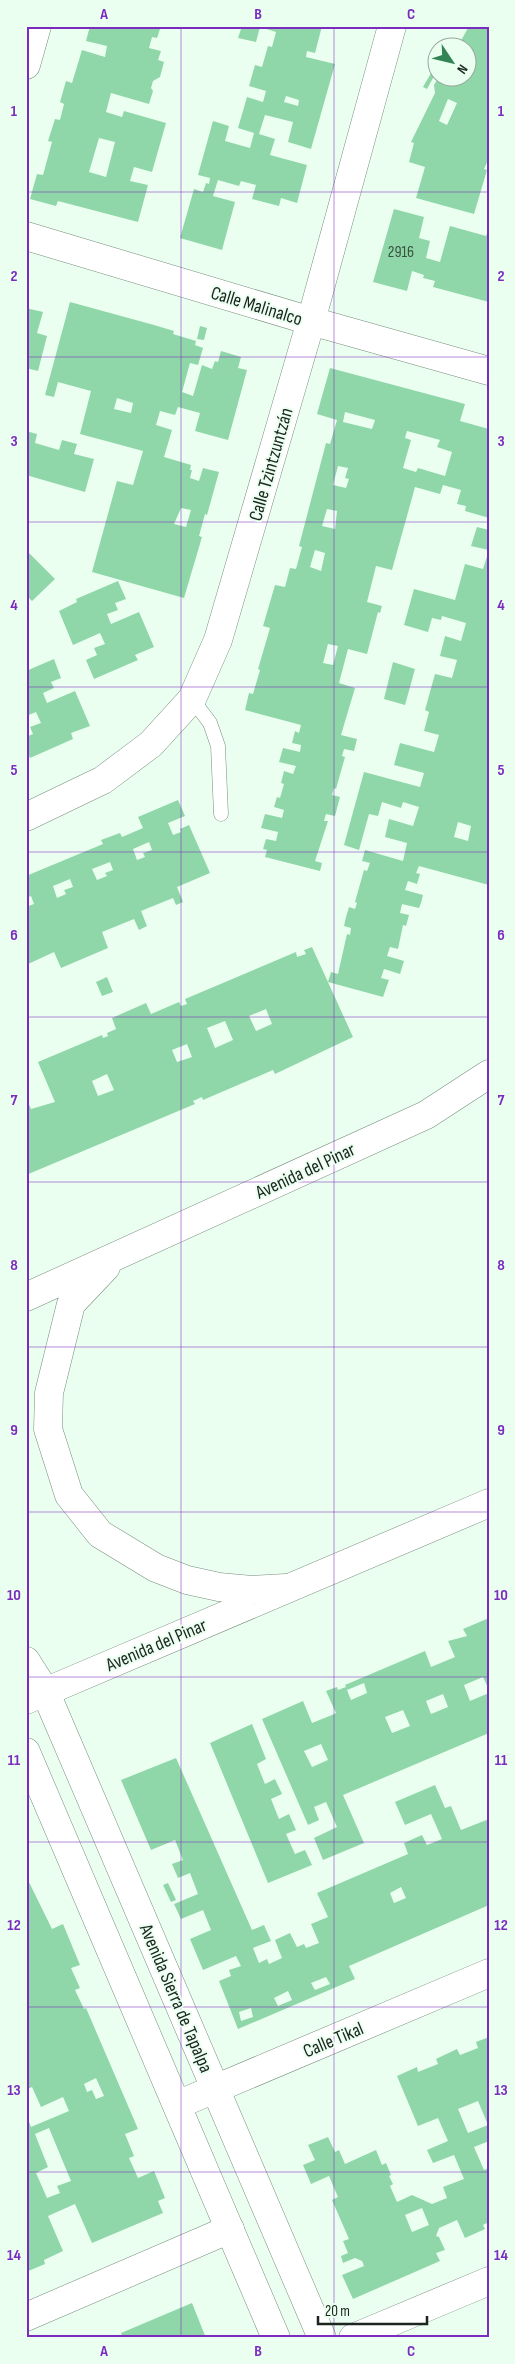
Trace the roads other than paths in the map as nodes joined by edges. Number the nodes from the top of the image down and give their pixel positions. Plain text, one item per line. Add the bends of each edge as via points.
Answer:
1 (37, 26) edge
2 (392, 26) edge
3 (412, 26) edge
4 (26, 65) edge
5 (380, 68) junction
6 (26, 236) edge
7 (311, 321) junction
8 (489, 371) edge
9 (192, 699) junction
10 (221, 814) dead end
11 (26, 817) edge
12 (489, 1074) edge
13 (115, 1257) junction
14 (26, 1297) edge
15 (489, 1503) edge
16 (286, 1588) junction
17 (26, 1661) edge
18 (36, 1696) edge
19 (26, 1752) edge
20 (489, 1973) edge
21 (216, 2089) junction
22 (177, 2105) junction
23 (230, 2229) junction
24 (489, 2281) edge
25 (26, 2317) edge
26 (276, 2338) edge
27 (322, 2338) edge
28 (353, 2338) edge

1 - 4 street
2 - 5 street, Calle Tzintzuntzán
3 - 5 street
5 - 7 street, Calle Tzintzuntzán
6 - 7 street, Calle Malinalco
7 - 8 street, Calle Malinalco
7 - 9 street, Calle Tzintzuntzán via 218,640
9 - 10 lane via 210,723 218,746
9 - 11 street, Calle Tzintzuntzán via 151,744 103,780
12 - 13 street, Avenida del Pinar via 426,1115
13 - 14 street, Avenida del Pinar
13 - 16 street, Avenida del Pinar via 70,1304 49,1393 48,1429 69,1495 100,1534 156,1568 187,1580 219,1587 252,1590
15 - 16 street, Avenida del Pinar
16 - 18 street, Avenida del Pinar
17 - 18 street, Avenida Sierra de Tapalpa
18 - 21 street, Avenida Sierra de Tapalpa
19 - 22 street
20 - 21 street, Calle Tikal
21 - 22 street, Calle Tikal
21 - 27 street, Avenida Sierra de Tapalpa
22 - 23 street
23 - 25 street
23 - 26 street
24 - 28 street

